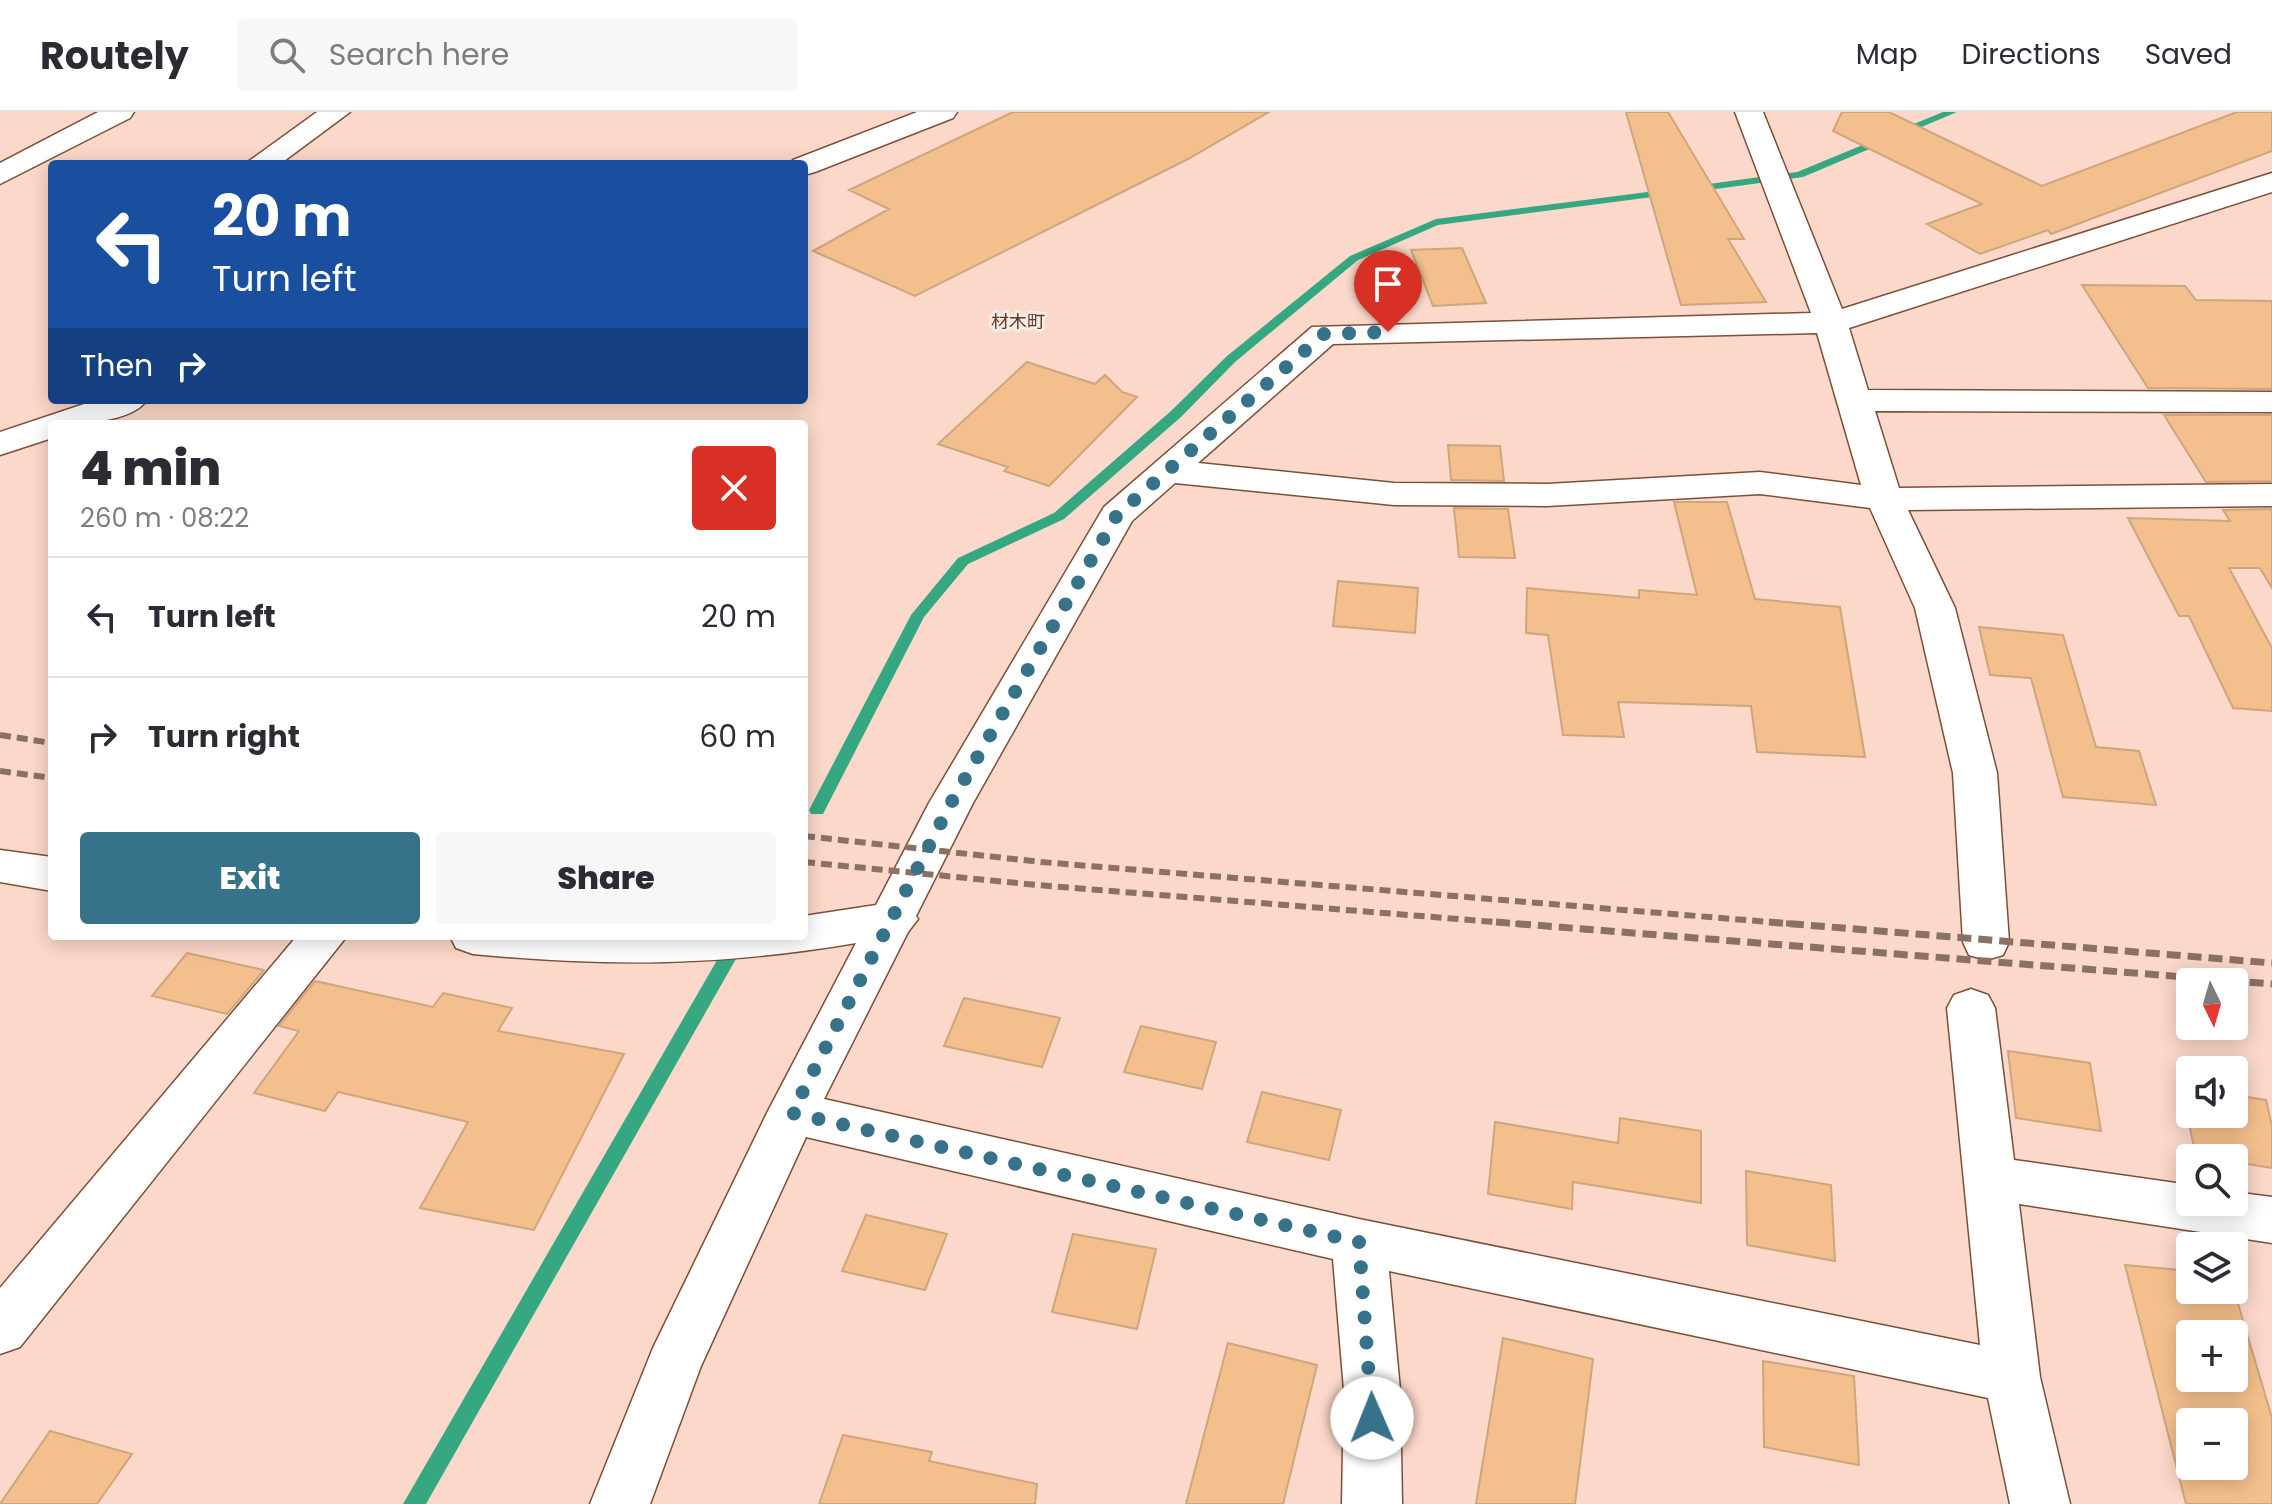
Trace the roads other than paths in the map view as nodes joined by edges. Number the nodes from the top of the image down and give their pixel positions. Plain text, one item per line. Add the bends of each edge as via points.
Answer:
1 (120, 112) edge
2 (336, 112) edge
3 (943, 112) edge
4 (1749, 112) edge
5 (266, 160) edge
6 (808, 164) edge
7 (0, 175) edge
8 (2266, 195) edge
9 (1831, 323) junction
10 (1854, 400) junction
11 (2272, 402) edge
12 (114, 404) edge
13 (64, 417) edge
14 (48, 424) edge
15 (0, 444) edge
16 (1164, 471) junction
17 (2272, 495) edge
18 (1884, 499) junction
19 (0, 866) edge
20 (48, 873) edge
21 (895, 919) junction
22 (808, 933) edge
23 (321, 940) edge
24 (511, 940) edge
25 (757, 940) edge
26 (1986, 942) dead end
27 (1971, 1008) dead end
28 (792, 1113) junction
29 (1990, 1178) junction
30 (2272, 1220) edge
31 (1359, 1242) junction
32 (0, 1329) edge
33 (2012, 1377) junction
34 (620, 1504) edge
35 (1372, 1504) edge
36 (2040, 1504) edge

1 - 7 street
2 - 5 street
3 - 6 street
4 - 9 street
8 - 9 street
9 - 10 street
9 - 16 street via 1324,334
10 - 11 street
10 - 18 street
12 - 13 street
14 - 15 street
16 - 18 street via 1394,494 1547,495 1760,483
16 - 21 street via 1117,515 951,803
17 - 18 street
18 - 26 street via 1935,608 1975,773
19 - 20 street
21 - 22 street
21 - 28 street
23 - 32 street
24 - 25 street via 674,947
27 - 29 street
28 - 31 street
28 - 34 street via 673,1366
29 - 30 street
29 - 33 street
31 - 33 street
31 - 35 street via 1372,1390
33 - 36 street

